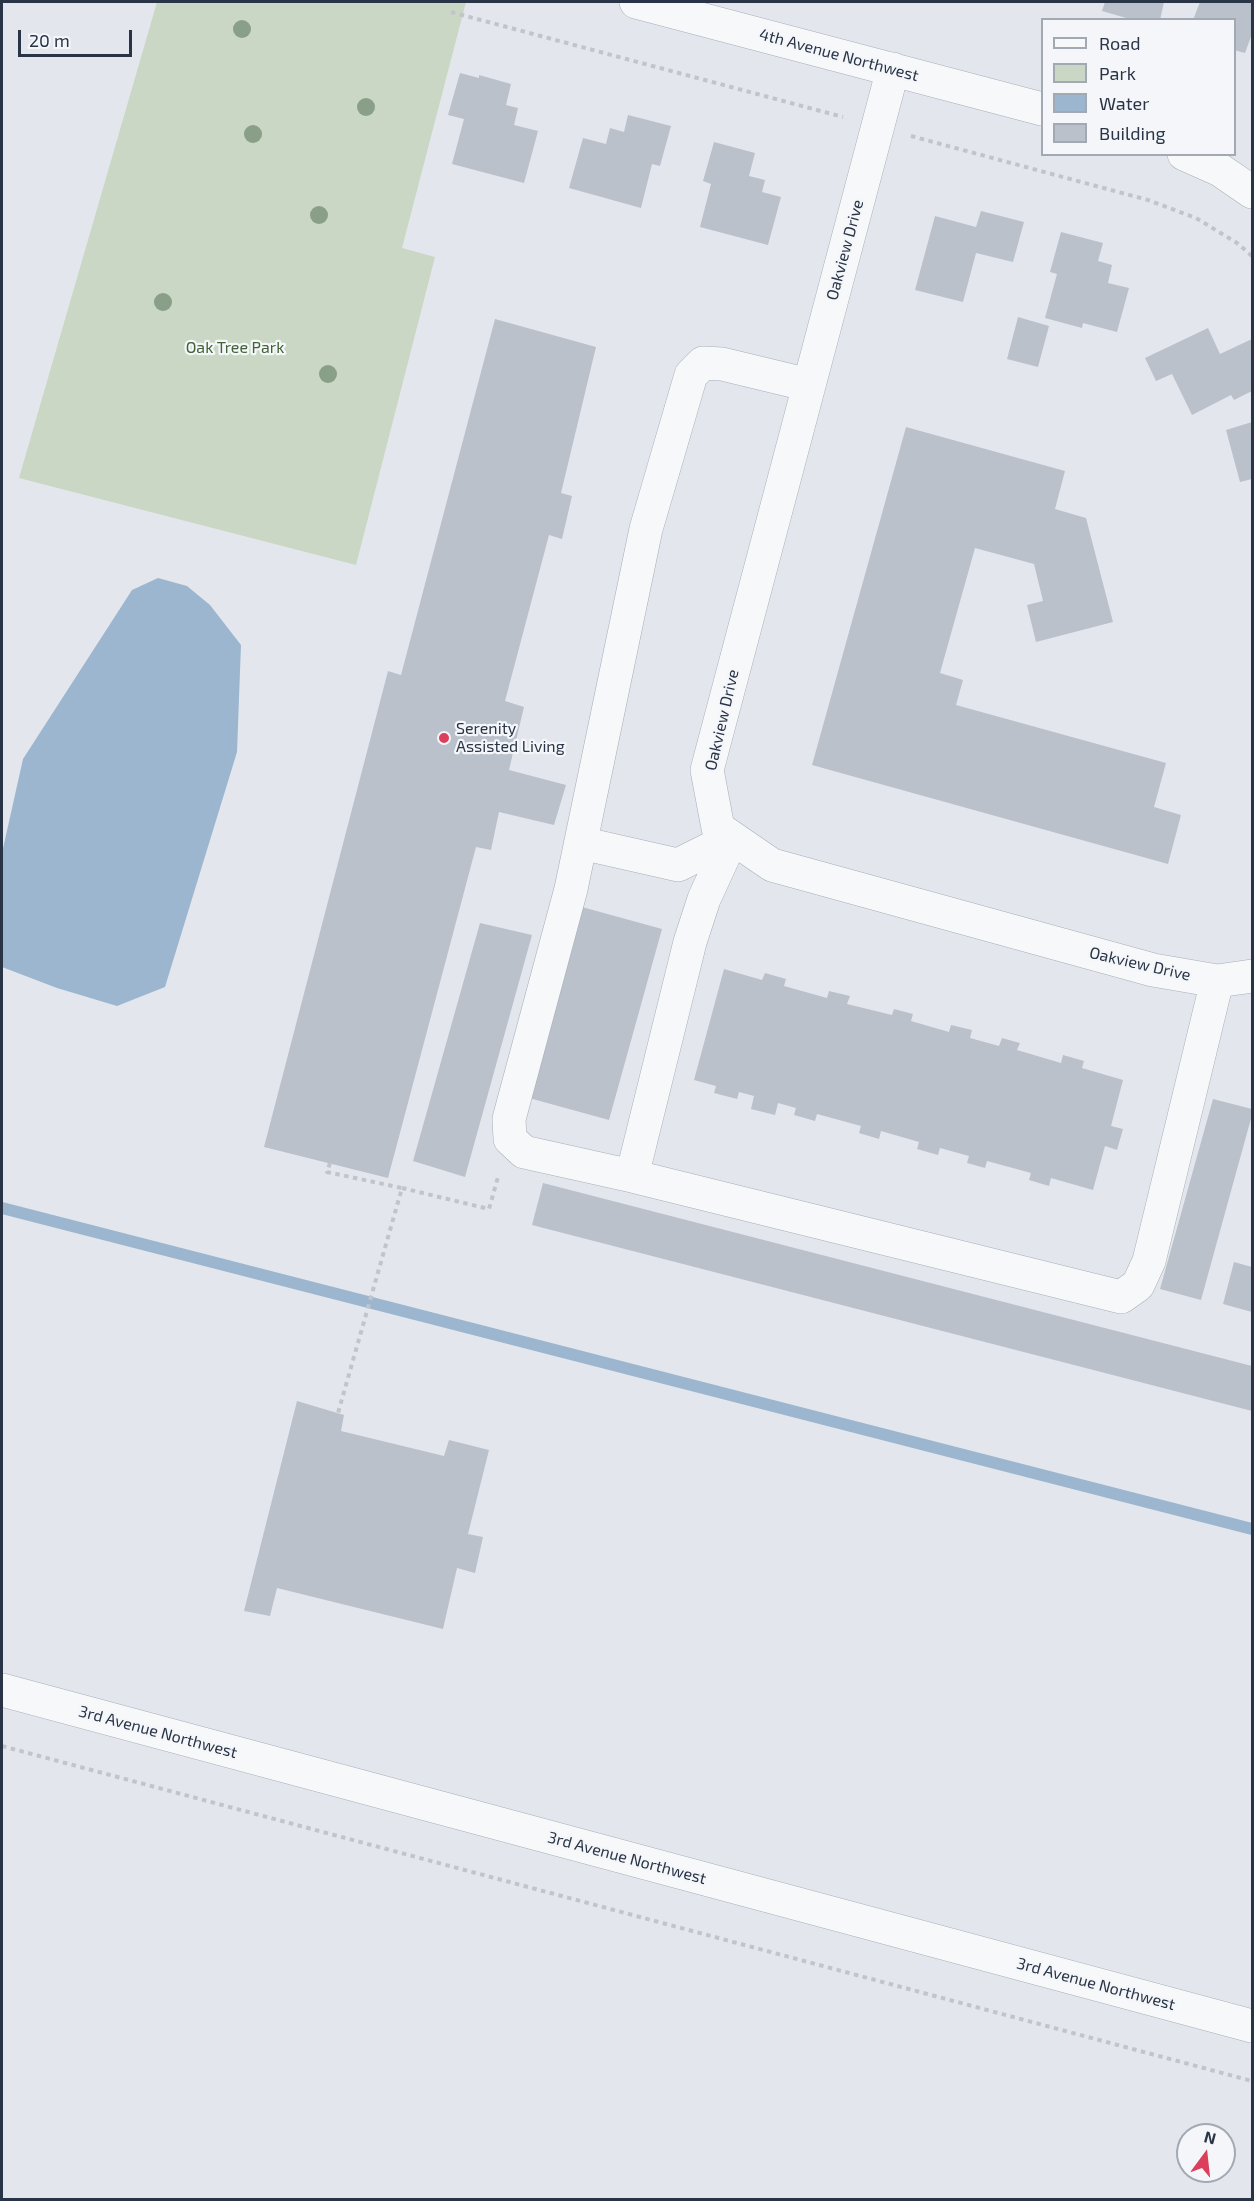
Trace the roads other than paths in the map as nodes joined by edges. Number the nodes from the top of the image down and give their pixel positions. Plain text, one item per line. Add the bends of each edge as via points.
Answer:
1 (636, 2) edge
2 (893, 69) junction
3 (1041, 110) edge
4 (1188, 156) edge
5 (1252, 192) edge
6 (809, 385) junction
7 (732, 838) junction
8 (581, 843) junction
9 (1252, 976) edge
10 (1217, 981) junction
11 (632, 1176) junction
12 (2, 1690) edge
13 (1252, 2026) edge

1 - 2 street, 4th Avenue Northwest
2 - 3 street, 4th Avenue Northwest
2 - 6 street, Oakview Drive
4 - 5 street via 1220,170
6 - 7 street, Oakview Drive via 707,770 718,828
6 - 8 street via 722,364 703,363 691,375 645,529
7 - 8 street via 678,865
7 - 10 street, Oakview Drive via 772,865 1153,970
7 - 11 street via 704,899 690,942
8 - 11 street via 509,1119 510,1139 524,1152
9 - 10 street, Oakview Drive
10 - 11 street via 1149,1261 1138,1285 1121,1297
12 - 13 street, 3rd Avenue Northwest

